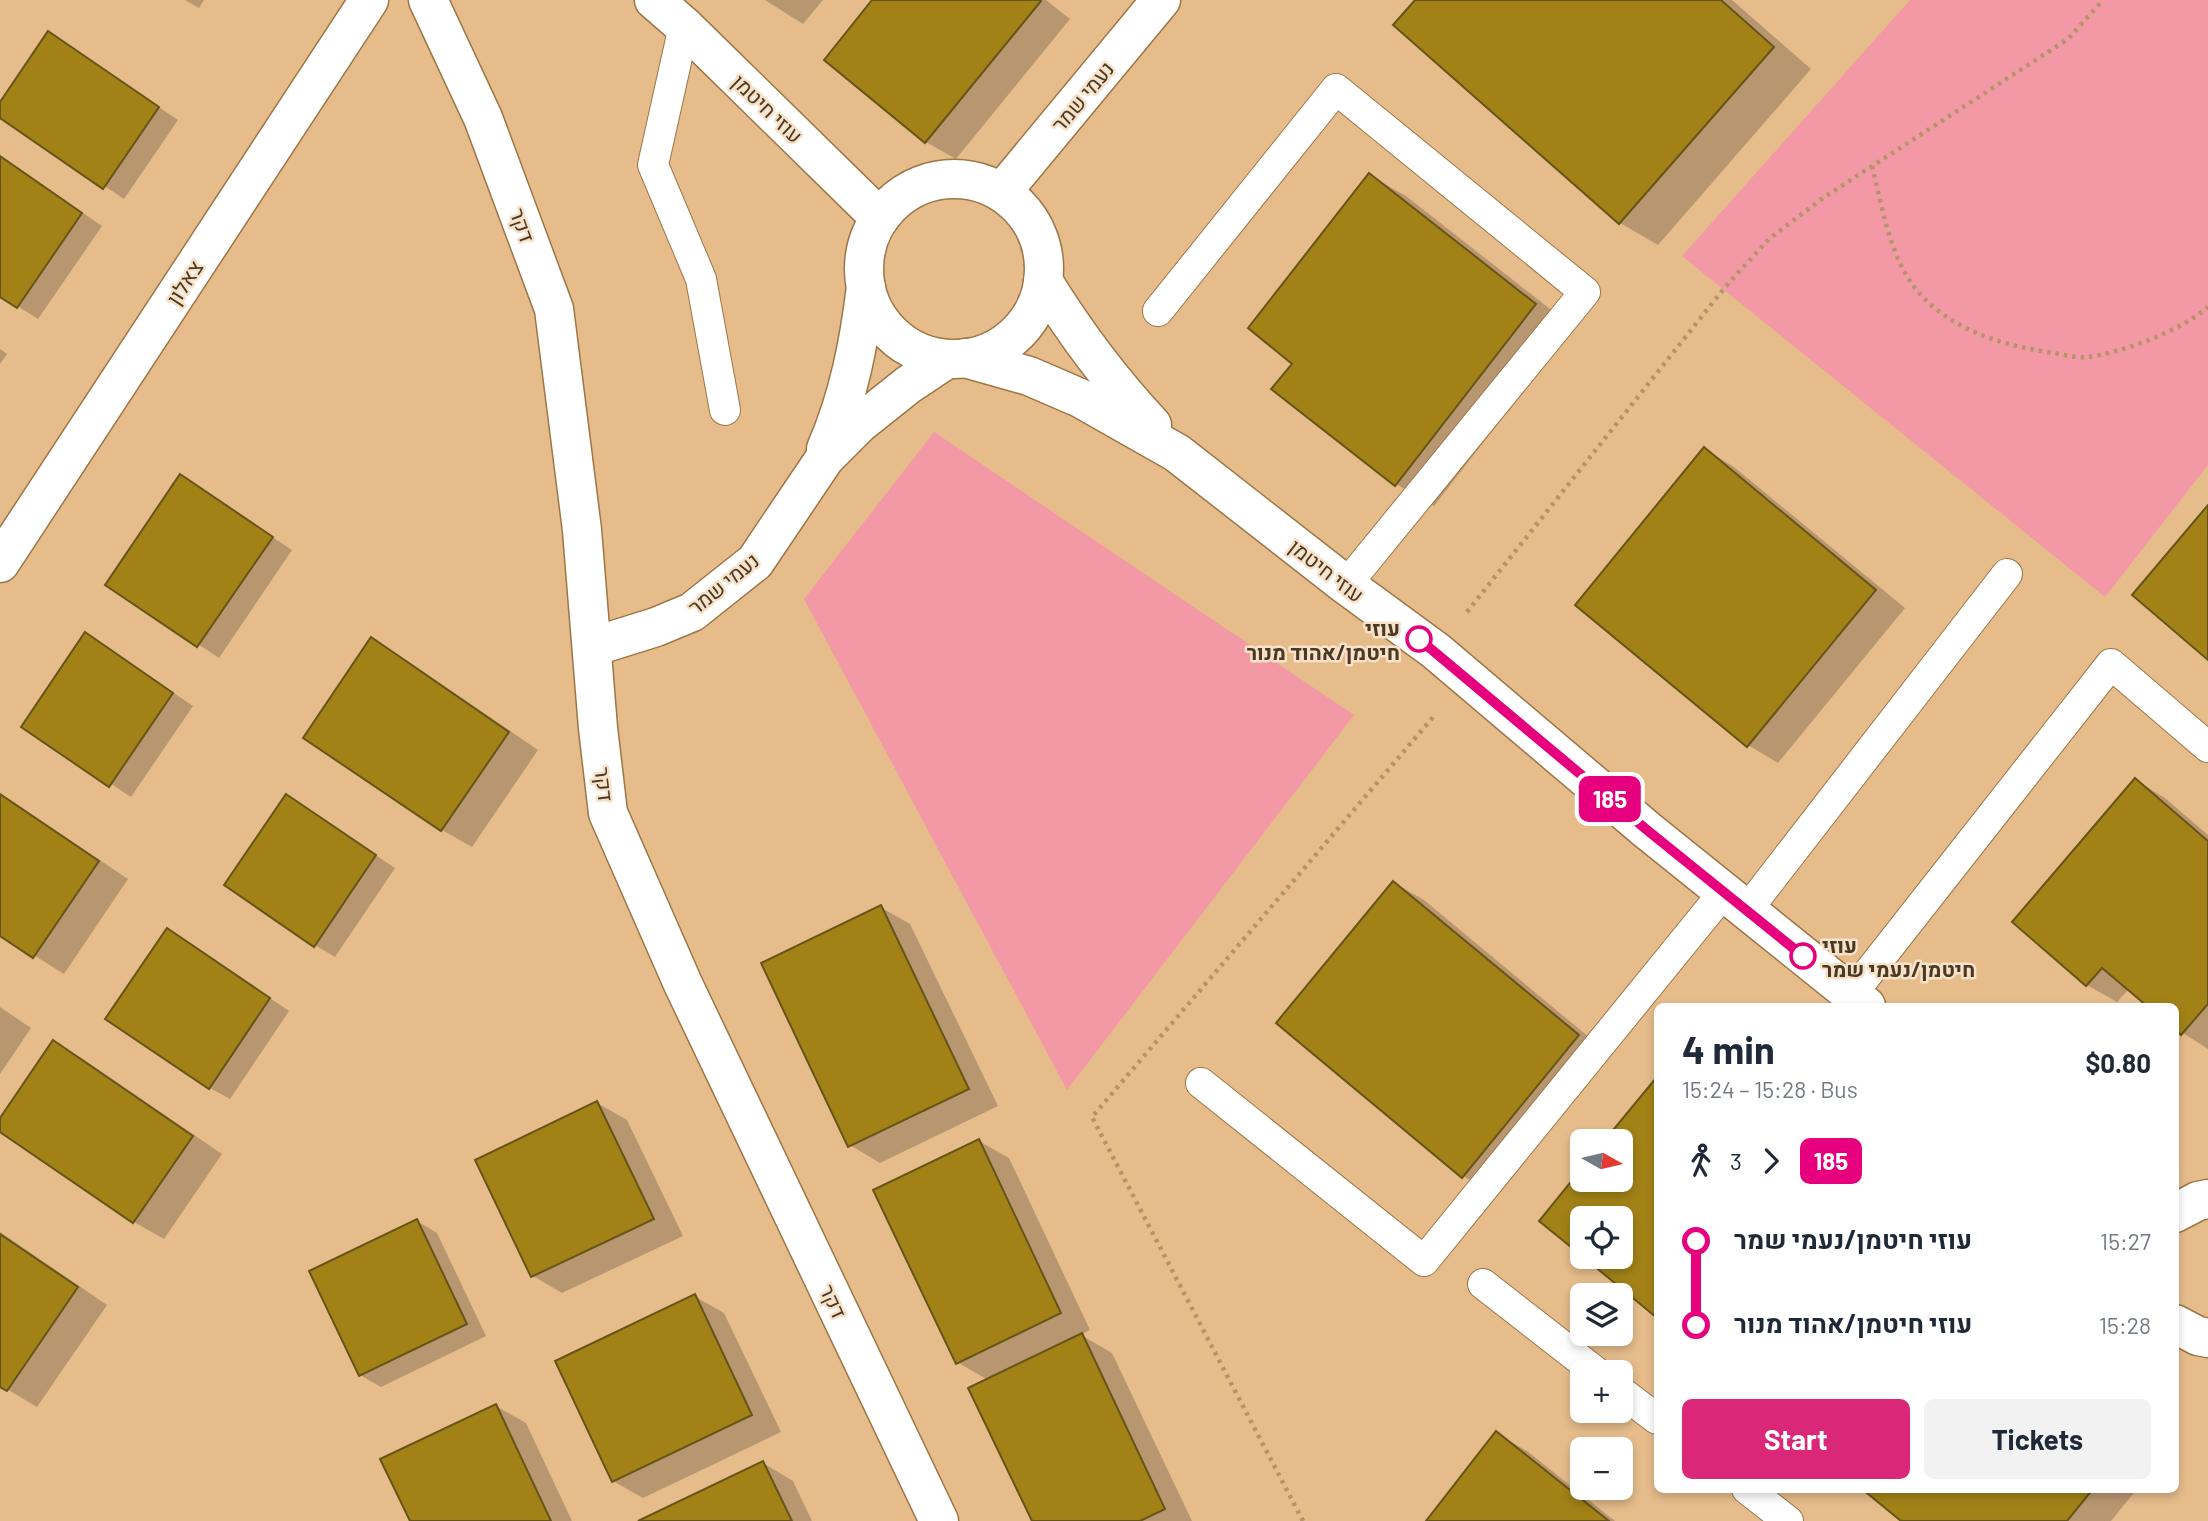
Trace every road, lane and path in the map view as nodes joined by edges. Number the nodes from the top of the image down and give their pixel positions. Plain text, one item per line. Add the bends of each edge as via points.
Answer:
1 (369, 0) edge
2 (428, 0) edge
3 (654, 0) edge
4 (1161, 0) edge
5 (2103, 0) edge
6 (684, 26) junction
7 (1872, 166) junction
8 (1002, 192) junction
9 (880, 218) junction
10 (1043, 281) junction
11 (867, 285) junction
12 (2208, 307) edge
13 (1158, 311) dead end
14 (956, 359) junction
15 (724, 410) dead end
16 (1177, 453) junction
17 (817, 470) junction
18 (0, 563) edge
19 (2007, 574) dead end
20 (1346, 585) junction
21 (592, 647) junction
22 (1436, 651) junction
23 (2208, 747) edge
24 (1736, 901) junction
25 (1858, 1000) edge
26 (1201, 1083) dead end
27 (1483, 1284) dead end
28 (2179, 1326) edge
29 (2208, 1338) edge
30 (1581, 1360) edge
31 (1633, 1401) edge
32 (1654, 1417) edge
33 (1752, 1493) edge
34 (939, 1521) edge
35 (1788, 1521) edge

1 - 18 street, צאלון
2 - 21 street, דקר via 483,118 554,309
3 - 6 street, עוזי חיטמן
4 - 8 street, נעמי שמר
5 - 7 path via 2068,39
6 - 9 street, עוזי חיטמן
6 - 15 lane via 653,166 701,279
7 - 12 path via 1889,237 1906,275 1934,308 1978,334 2085,358 2140,344 2197,317
7 - 22 path via 1769,239 1726,286
8 - 9 street via 977,182 949,179 923,184 898,198
8 - 10 street via 1025,213 1040,240
9 - 11 street via 867,244
10 - 14 street via 1039,300 1024,327 1004,345 981,356
10 - 16 street, עוזי חיטמן via 1108,375
11 - 14 street via 870,302 885,327 904,345 928,356
11 - 17 street, נעמי שמר via 852,375
13 - 20 lane via 1336,89 1585,292
14 - 16 street, עוזי חיטמן via 1029,376 1080,398
14 - 17 street, נעמי שמר via 908,385 859,424
16 - 20 street, עוזי חיטמן
17 - 21 street, נעמי שמר via 755,562 703,604 656,627
19 - 24 lane
20 - 22 street, עוזי חיטמן
21 - 34 street, דקר via 608,813 683,984
22 - 24 street, עוזי חיטמן
23 - 25 lane via 2111,664
24 - 25 street, עוזי חיטמן
24 - 26 lane via 1424,1261
27 - 30 lane
28 - 29 street
31 - 32 lane
33 - 35 lane

